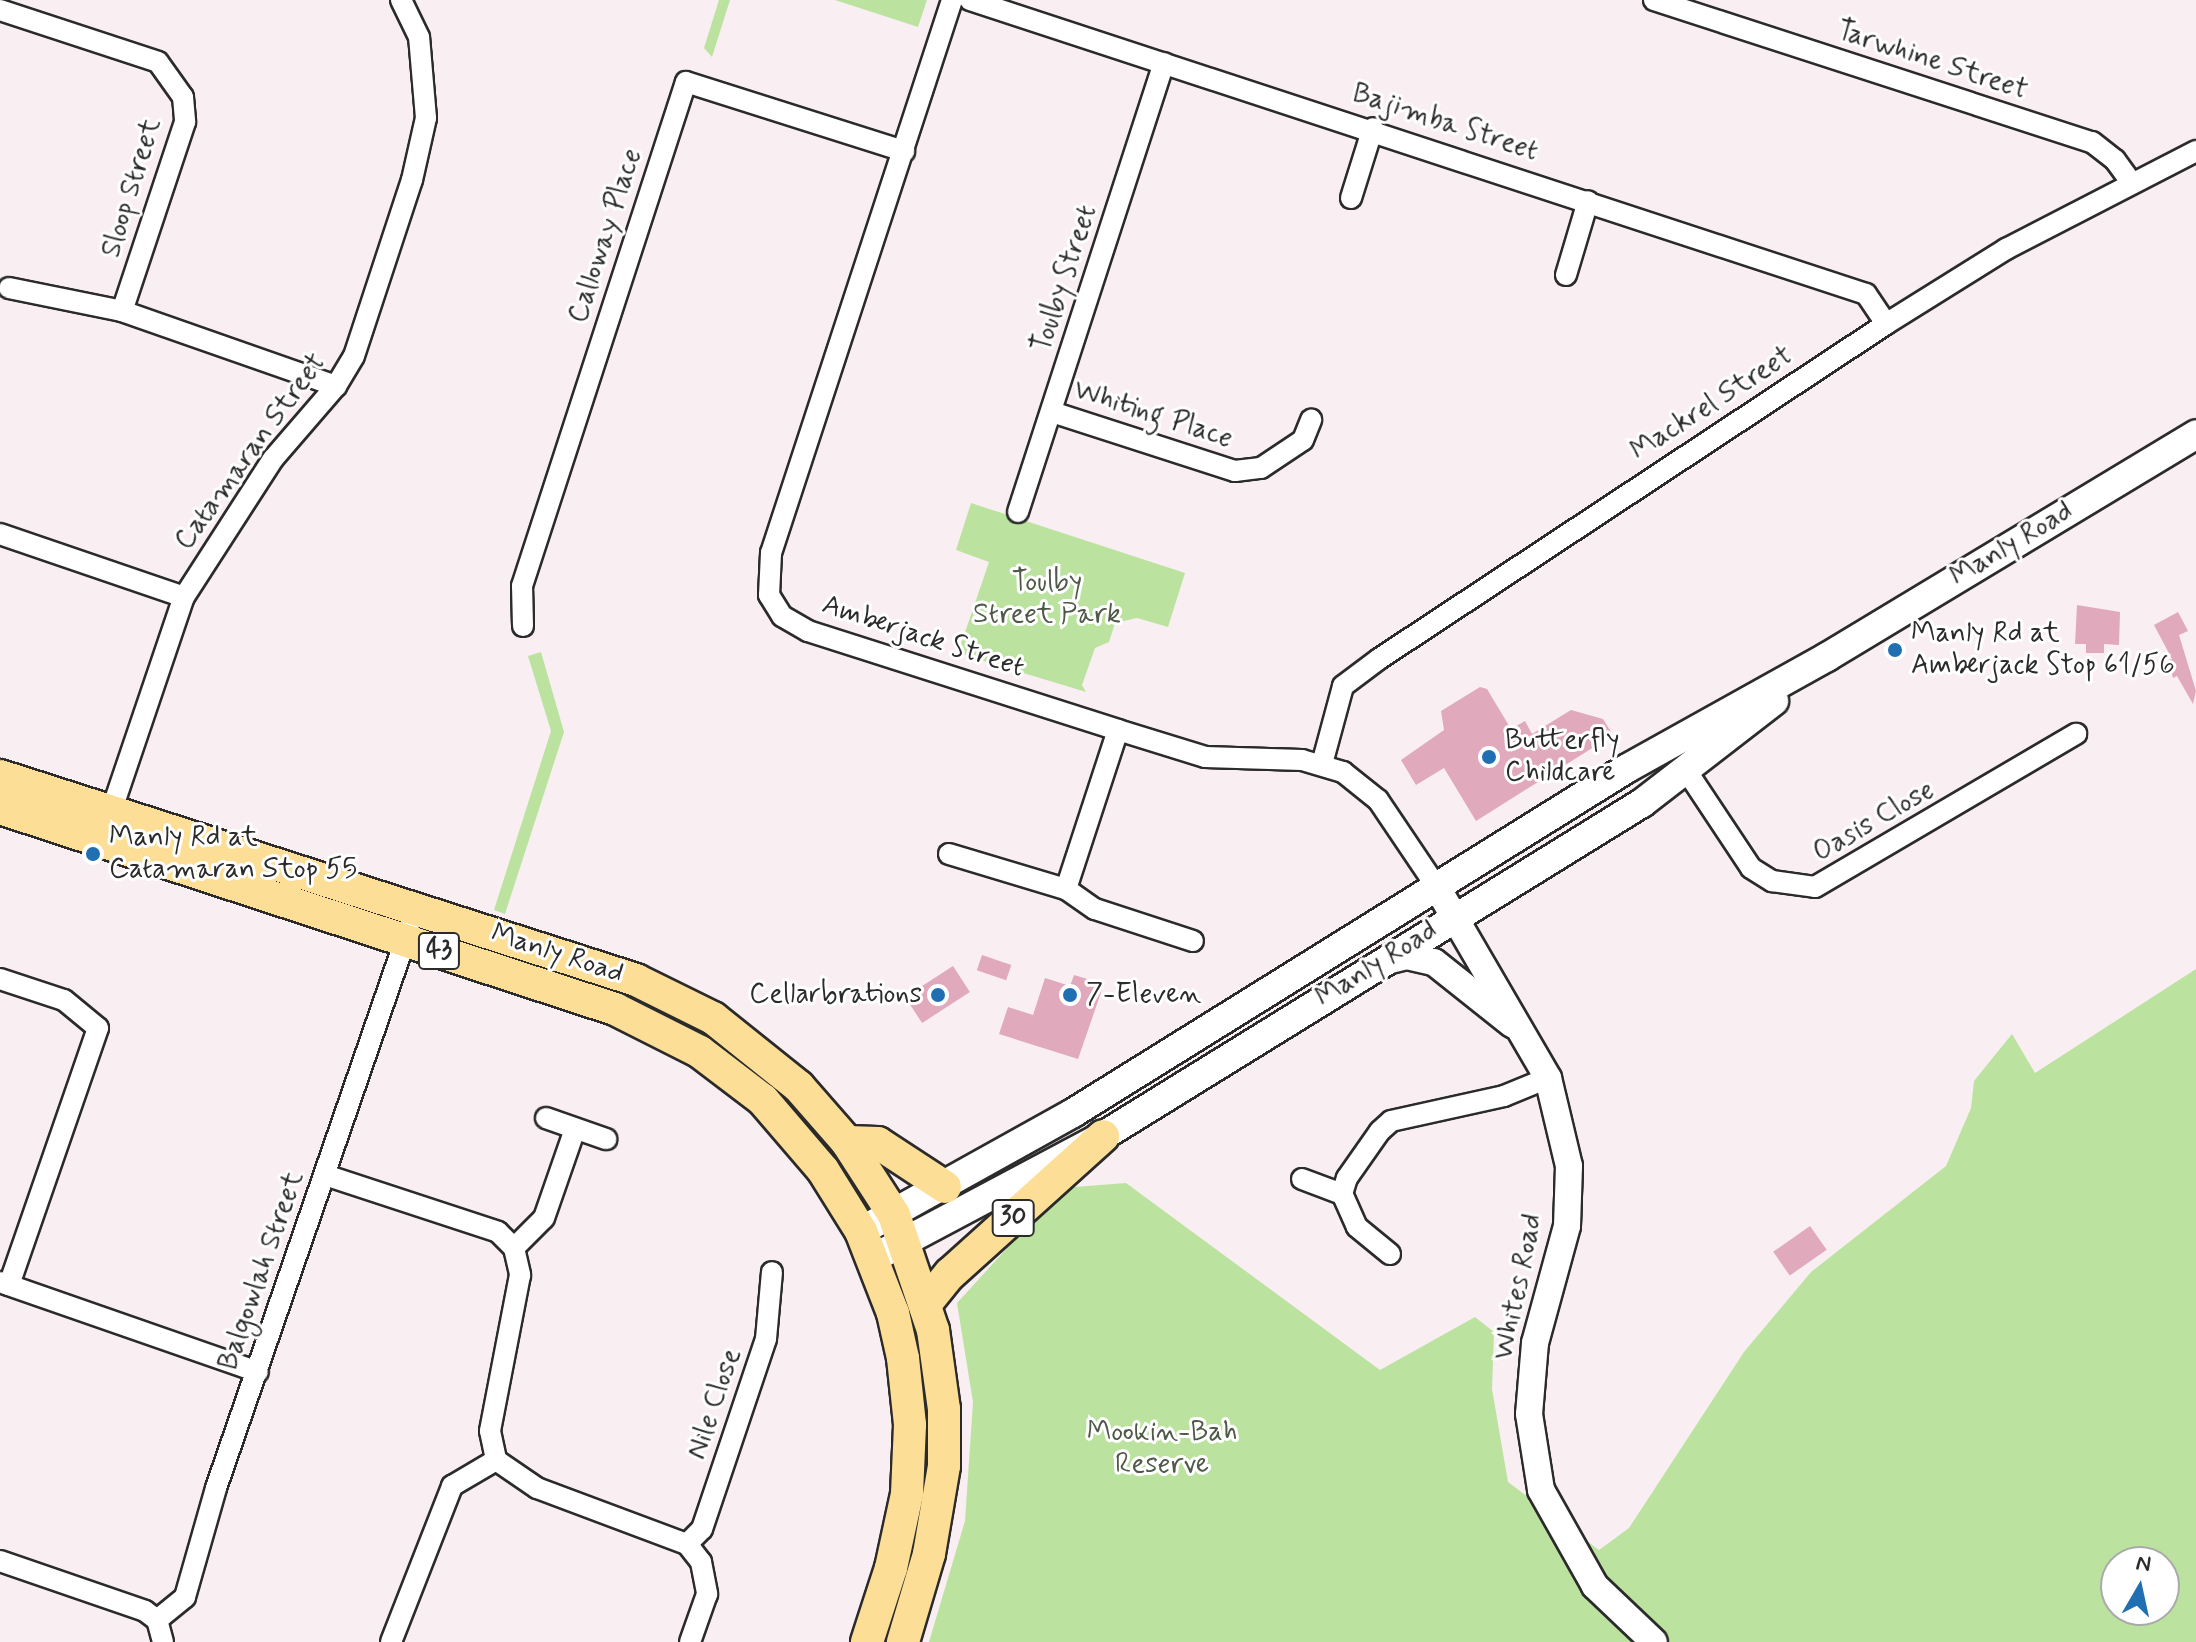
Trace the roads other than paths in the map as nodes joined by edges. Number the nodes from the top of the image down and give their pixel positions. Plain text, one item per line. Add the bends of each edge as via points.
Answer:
1 (401, 0) edge
2 (952, 0) edge
3 (970, 0) edge
4 (1654, 0) edge
5 (0, 10) edge
6 (1164, 63) junction
7 (1373, 128) junction
8 (904, 151) junction
9 (2196, 151) edge
10 (2132, 183) junction
11 (1351, 198) dead end
12 (1588, 201) junction
13 (1566, 275) dead end
14 (9, 288) dead end
15 (122, 311) junction
16 (1886, 324) junction
17 (336, 386) junction
18 (1052, 412) junction
19 (1311, 420) dead end
20 (2196, 434) edge
21 (1018, 512) dead end
22 (0, 534) edge
23 (184, 597) junction
24 (523, 626) dead end
25 (1827, 657) junction
26 (1118, 730) junction
27 (2076, 734) dead end
28 (1322, 764) junction
29 (1688, 773) junction
30 (0, 776) edge
31 (0, 808) edge
32 (112, 808) junction
33 (102, 840) junction
34 (949, 854) dead end
35 (1066, 889) junction
36 (1438, 889) junction
37 (416, 908) junction
38 (1455, 916) junction
39 (405, 940) junction
40 (1193, 941) dead end
41 (1385, 961) junction
42 (0, 979) edge
43 (1528, 1036) junction
44 (1548, 1078) junction
45 (546, 1118) dead end
46 (575, 1129) junction
47 (1103, 1136) junction
48 (606, 1139) dead end
49 (847, 1142) junction
50 (325, 1175) junction
51 (1302, 1179) dead end
52 (945, 1187) junction
53 (1342, 1194) junction
54 (900, 1229) junction
55 (867, 1245) junction
56 (514, 1248) junction
57 (1390, 1254) dead end
58 (772, 1272) dead end
59 (5, 1284) edge
60 (927, 1302) junction
61 (258, 1372) junction
62 (496, 1460) junction
63 (687, 1544) junction
64 (0, 1561) edge
65 (157, 1620) junction
66 (163, 1642) edge
67 (391, 1642) edge
68 (690, 1642) edge
69 (867, 1642) edge
70 (903, 1642) edge
71 (1654, 1642) edge

1 - 17 street, Catamaran Street via 419,37 426,118 412,180 354,356
2 - 8 street, Amberjack Street
3 - 6 street, Bajimba Street
4 - 10 street, Tarwhine Street via 2092,142
5 - 15 street, Sloop Street via 158,62 183,97 180,138
6 - 7 street, Bajimba Street
6 - 18 street, Toulby Street
7 - 11 street
7 - 12 street, Bajimba Street
8 - 24 street, Calloway Place via 686,82 522,586
8 - 26 street, Amberjack Street via 771,553 769,595 782,616 808,631
9 - 10 street, Mackrel Street
10 - 16 street, Mackrel Street via 2006,249
12 - 13 street
12 - 16 street, Bajimba Street via 1866,294
14 - 15 street
15 - 17 street via 309,372
16 - 28 street, Mackrel Street via 1343,686
17 - 23 street, Catamaran Street via 273,459
18 - 19 street, Whiting Place via 1235,471 1261,468 1303,440
18 - 21 street, Toulby Street
20 - 25 main road, Manly Road / 30
22 - 23 street
23 - 32 street, Catamaran Street
25 - 29 main road, Manly Road / 30
25 - 36 main road, Manly Road / 30 via 1626,769
26 - 28 street, Amberjack Street via 1205,757
26 - 35 street
27 - 29 street, Oasis Close via 1815,887 1772,881 1751,868
28 - 36 street, Amberjack Street via 1343,772 1378,800
29 - 38 main road, Manly Road / 30
30 - 32 main road, Manly Road / 43
31 - 33 main road, Manly Road / 43
32 - 33 street, Catamaran Street
32 - 37 main road, Manly Road / 43
33 - 39 main road, Manly Road / 43
34 - 35 street
35 - 40 street via 1095,909
36 - 38 street, Whites Road
36 - 52 main road, Manly Road / 30
37 - 39 street, Balgowlah Street
37 - 49 main road, Manly Road / 43 via 681,999 771,1061
38 - 41 main road, Manly Road / 30
38 - 43 street, Whites Road
39 - 50 street, Balgowlah Street
39 - 55 main road, Manly Road / 43 via 615,1009 700,1052 763,1100 798,1137
41 - 43 street via 1407,956 1434,962
41 - 47 main road, Manly Road / 30
42 - 59 street via 64,1000 98,1028
43 - 44 street, Whites Road
44 - 53 street via 1504,1096 1391,1121 1367,1145
44 - 71 street, Whites Road via 1569,1166 1567,1226 1535,1343 1529,1414 1541,1490 1595,1586
45 - 46 street
46 - 48 street
46 - 56 street via 544,1218
47 - 54 main road, Manly Road
47 - 60 main road, 30 via 950,1274
49 - 52 main road via 878,1143
49 - 54 main road, Manly Road / 43
50 - 56 street via 498,1232
50 - 61 street, Balgowlah Street
51 - 53 street
52 - 54 main road, Manly Road / 30
53 - 57 street via 1357,1227
54 - 55 main road, Manly Road / 30
54 - 60 main road, Manly Road / 43
55 - 69 main road via 903,1358 910,1458 900,1531
56 - 62 street via 520,1275 490,1431
58 - 63 street, Nile Close via 766,1339 702,1529
59 - 61 street
60 - 70 main road, Manly Road via 940,1372 944,1466 929,1554
61 - 65 street, Balgowlah Street via 185,1597
62 - 63 street via 537,1488
62 - 67 street via 452,1486
63 - 68 street via 701,1562 707,1594
64 - 65 street via 145,1611
65 - 66 street

